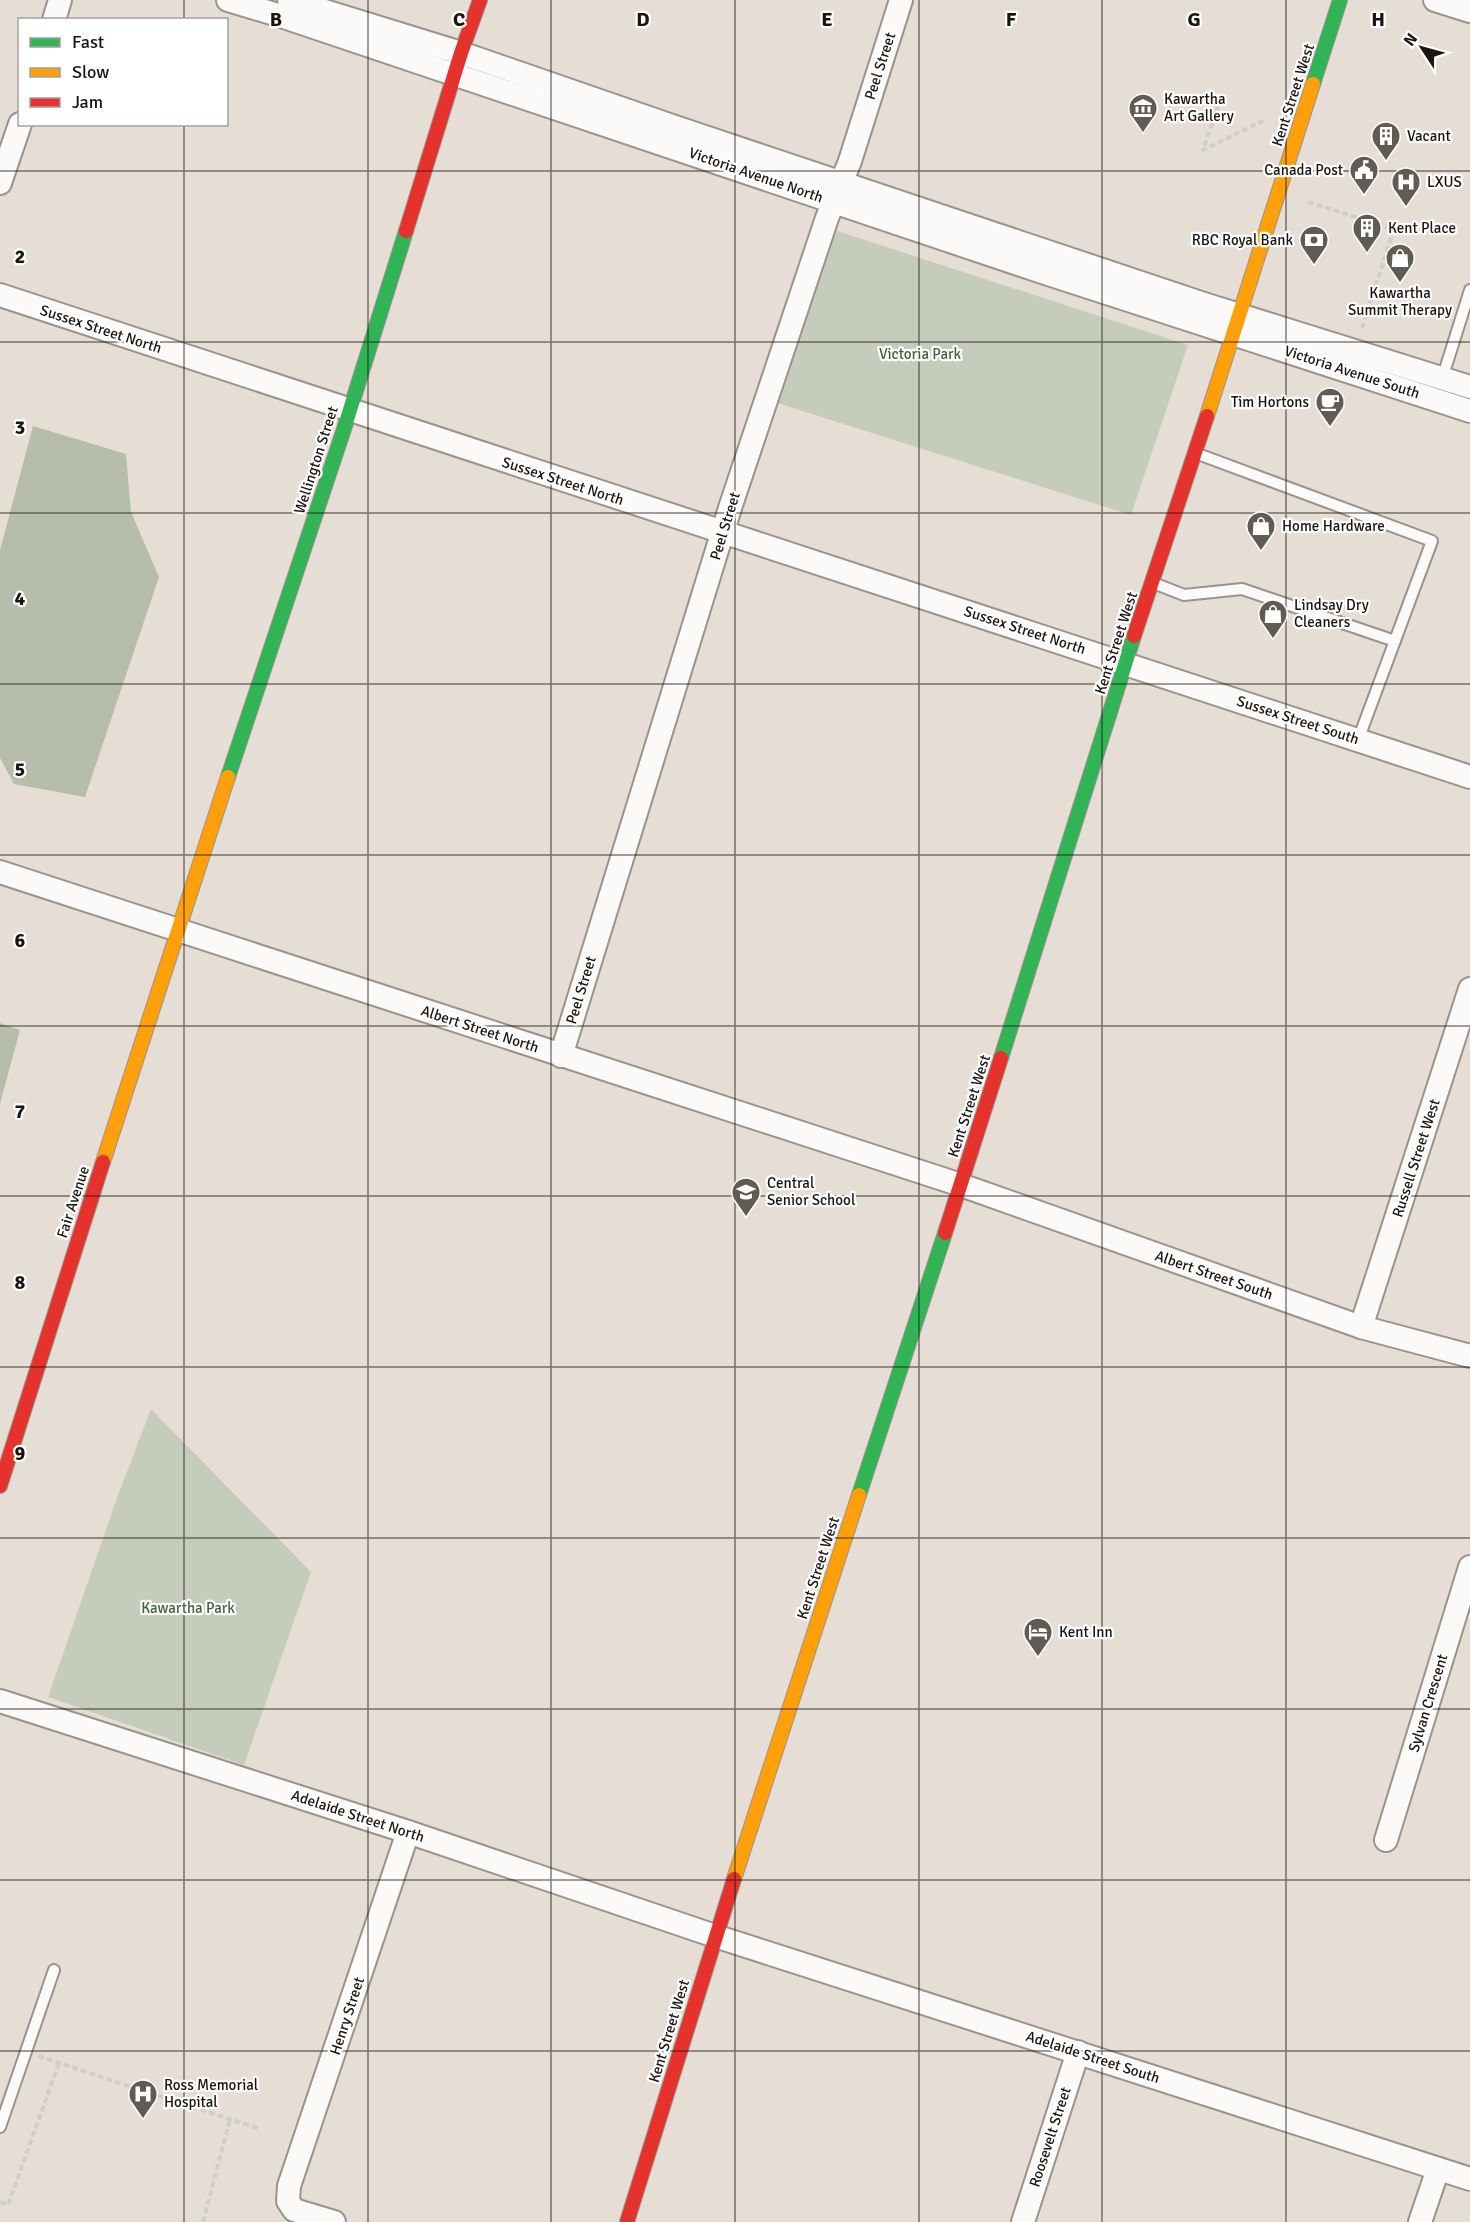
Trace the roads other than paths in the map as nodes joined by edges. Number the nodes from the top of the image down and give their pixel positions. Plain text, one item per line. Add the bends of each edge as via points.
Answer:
1 (60, 0) edge
2 (228, 0) edge
3 (480, 0) edge
4 (901, 0) edge
5 (1340, 0) edge
6 (1435, 0) edge
7 (284, 5) edge
8 (1470, 11) edge
9 (55, 18) edge
10 (459, 64) junction
11 (19, 126) edge
12 (0, 183) edge
13 (837, 191) junction
14 (1470, 290) edge
15 (0, 295) edge
16 (1237, 325) junction
17 (1442, 378) junction
18 (1470, 387) edge
19 (1437, 400) junction
20 (1470, 411) edge
21 (350, 412) junction
22 (1195, 453) junction
23 (723, 533) junction
24 (1153, 583) junction
25 (1395, 641) junction
26 (1126, 662) junction
27 (1358, 740) junction
28 (1470, 777) edge
29 (0, 872) edge
30 (177, 929) junction
31 (1470, 989) edge
32 (561, 1056) junction
33 (961, 1185) junction
34 (1361, 1327) junction
35 (1470, 1356) edge
36 (0, 1486) edge
37 (1470, 1567) edge
38 (0, 1701) edge
39 (408, 1832) junction
40 (1386, 1840) dead end
41 (715, 1936) junction
42 (54, 1970) dead end
43 (1078, 2052) junction
44 (0, 2127) edge
45 (1438, 2169) junction
46 (1470, 2179) edge
47 (334, 2222) edge
48 (627, 2222) edge
49 (1023, 2222) edge
50 (1420, 2222) edge

1 - 9 street
2 - 7 street, Victoria Avenue North
3 - 10 main road, Wellington Street
4 - 13 street, Peel Street
5 - 16 main road, Kent Street West
6 - 8 street
7 - 10 street, Victoria Avenue North
10 - 13 street, Victoria Avenue North
10 - 21 main road, Wellington Street
11 - 12 street
13 - 16 street, Victoria Avenue North
13 - 23 street, Peel Street
14 - 17 lane
15 - 21 street, Sussex Street North
16 - 17 street, Victoria Avenue South
16 - 19 street, Victoria Avenue South
16 - 22 main road, Kent Street West
17 - 18 street, Victoria Avenue South
17 - 19 lane
19 - 20 street, Victoria Avenue South
21 - 23 street, Sussex Street North
21 - 30 main road, Wellington Street
22 - 24 main road, Kent Street West
22 - 25 lane via 1432,541
23 - 26 street, Sussex Street North
23 - 32 street, Peel Street
24 - 25 lane via 1184,595 1242,589
24 - 26 main road, Kent Street West
25 - 27 lane
26 - 27 street, Sussex Street South
26 - 33 main road, Kent Street West
27 - 28 street, Sussex Street South
29 - 30 street, Albert Street North
30 - 32 street, Albert Street North
30 - 36 main road, Fair Avenue
31 - 34 street, Russell Street West
32 - 33 street, Albert Street North
33 - 34 street, Albert Street South
33 - 41 main road, Kent Street West
34 - 35 street, Albert Street South
37 - 40 street, Sylvan Crescent
38 - 39 street, Adelaide Street North
39 - 41 street, Adelaide Street North
39 - 47 street, Henry Street via 289,2186 288,2200 294,2210
41 - 43 street, Adelaide Street South
41 - 48 main road, Kent Street West
42 - 44 lane
43 - 45 street, Adelaide Street South
43 - 49 street, Roosevelt Street
45 - 46 street, Adelaide Street South
45 - 50 street

